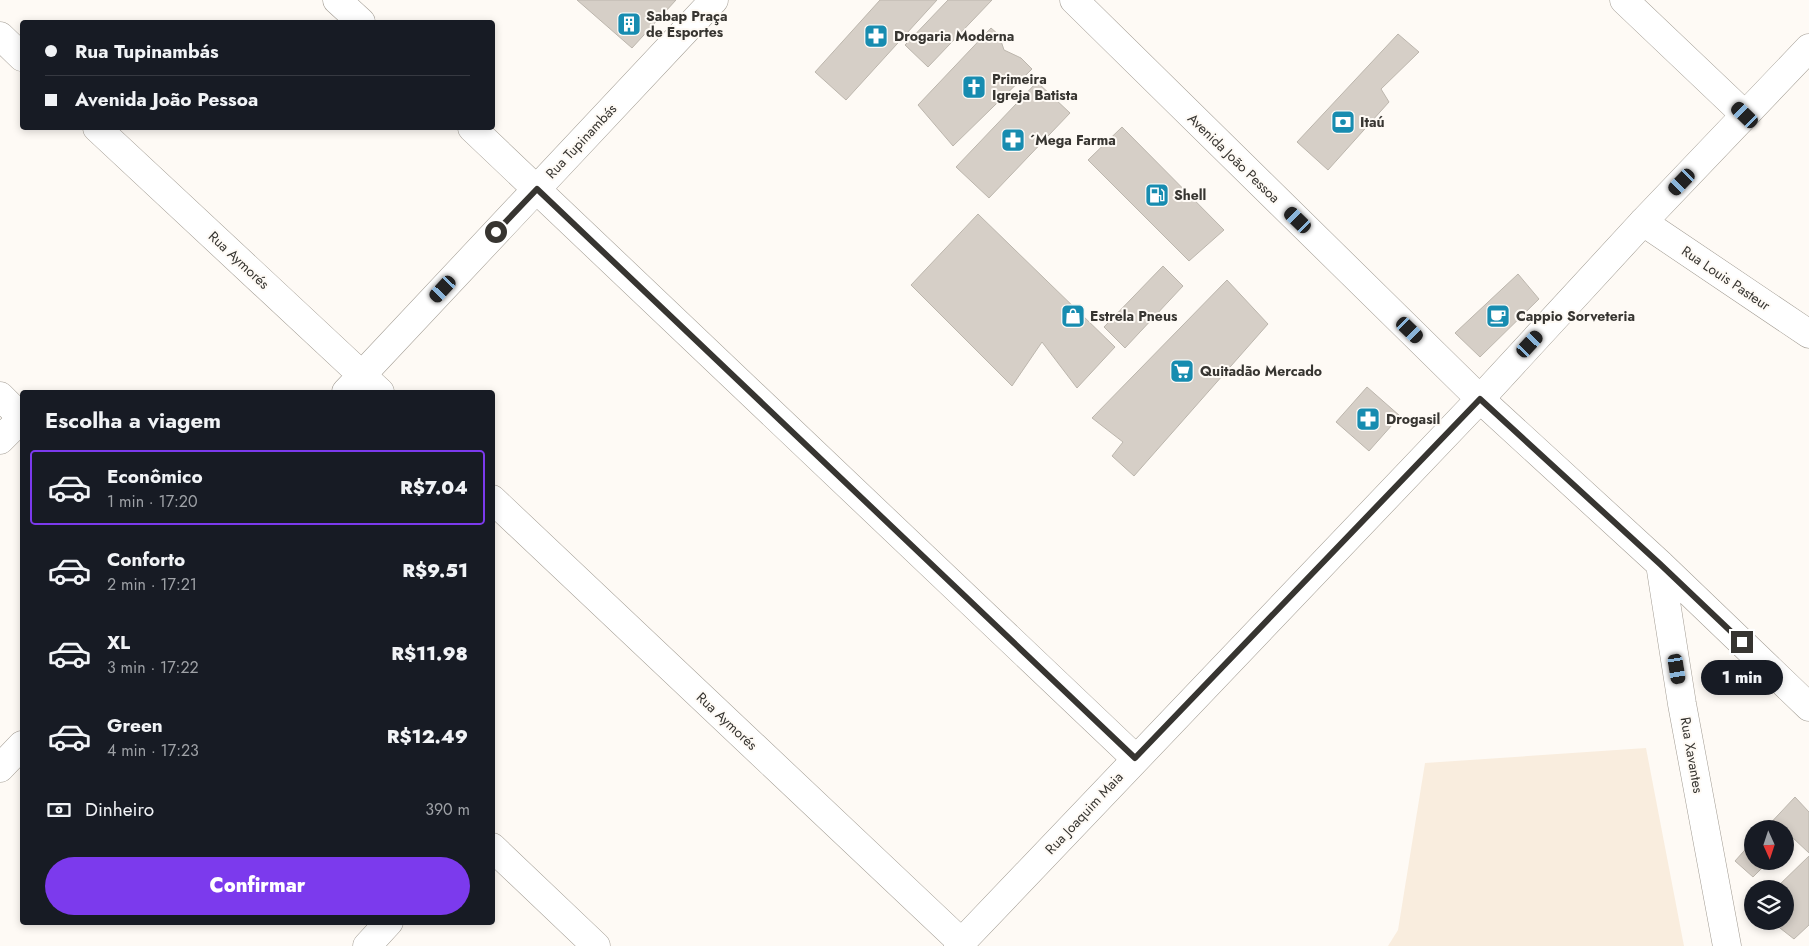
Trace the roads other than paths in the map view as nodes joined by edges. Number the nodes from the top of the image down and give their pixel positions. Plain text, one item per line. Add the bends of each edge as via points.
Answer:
1 (337, 0) edge
2 (714, 0) edge
3 (1074, 0) edge
4 (1624, 0) edge
5 (358, 20) edge
6 (0, 36) edge
7 (1809, 48) edge
8 (20, 55) edge
9 (1745, 115) junction
10 (99, 130) edge
11 (474, 130) edge
12 (537, 189) junction
13 (1643, 222) junction
14 (1809, 334) edge
15 (363, 387) edge
16 (0, 396) edge
17 (1480, 399) junction
18 (20, 416) edge
19 (20, 420) edge
20 (0, 440) edge
21 (495, 502) edge
22 (1660, 564) junction
23 (1809, 707) edge
24 (1135, 758) junction
25 (495, 850) edge
26 (386, 925) edge
27 (959, 944) edge
28 (367, 946) edge
29 (596, 946) edge
30 (1727, 946) edge

1 - 5 street
2 - 12 street, Rua Tupinambás
3 - 17 street, Avenida João Pessoa
4 - 9 street
6 - 8 street
7 - 9 street, Rua Joaquim Maia
9 - 13 street, Rua Joaquim Maia
10 - 15 street, Rua Aymorés
11 - 12 street
12 - 15 street, Rua Tupinambás
12 - 24 street
13 - 14 street, Rua Louis Pasteur
13 - 17 street, Rua Joaquim Maia
16 - 18 street
17 - 22 street, Avenida João Pessoa
17 - 24 street, Rua Joaquim Maia
19 - 20 street
21 - 27 street, Rua Aymorés
22 - 23 street, Avenida João Pessoa
22 - 30 street, Rua Xavantes via 1682,704
24 - 27 street, Rua Joaquim Maia
25 - 29 street
26 - 28 street

